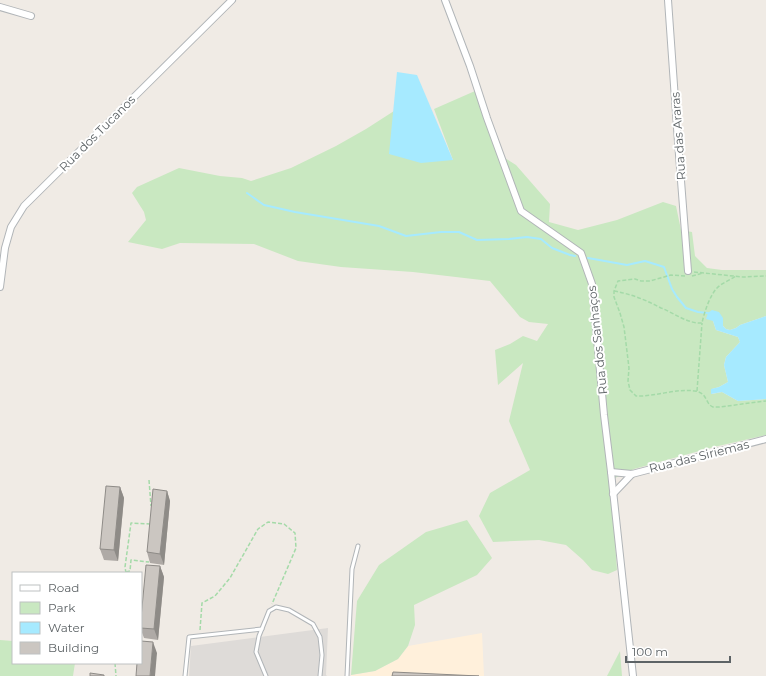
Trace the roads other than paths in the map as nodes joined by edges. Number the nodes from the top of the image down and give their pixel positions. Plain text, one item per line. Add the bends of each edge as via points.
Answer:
1 (232, 0) edge
2 (445, 0) edge
3 (668, 0) edge
4 (0, 7) edge
5 (31, 16) dead end
6 (688, 272) road end
7 (0, 287) edge
8 (766, 439) edge
9 (611, 472) junction
10 (632, 474) junction
11 (613, 494) junction
12 (358, 546) dead end
13 (262, 629) junction
14 (186, 676) edge
15 (266, 676) edge
16 (320, 676) edge
17 (347, 676) edge
18 (633, 676) edge

1 - 7 street, Rua dos Tucanos via 24,206 11,227 5,248
2 - 9 street, Rua dos Sanhaços via 521,212 581,253 592,284
3 - 6 street, Rua das Araras
4 - 5 street
8 - 10 street, Rua das Siriemas
9 - 10 street, Rua das Siriemas
9 - 11 street, Rua dos Sanhaços
10 - 11 street, Rua das Siriemas
11 - 18 street, Rua dos Sanhaços
12 - 17 lane via 352,569
13 - 14 lane via 189,637
13 - 15 lane via 256,652
13 - 16 lane via 269,611 276,607 289,610 314,624 320,637

